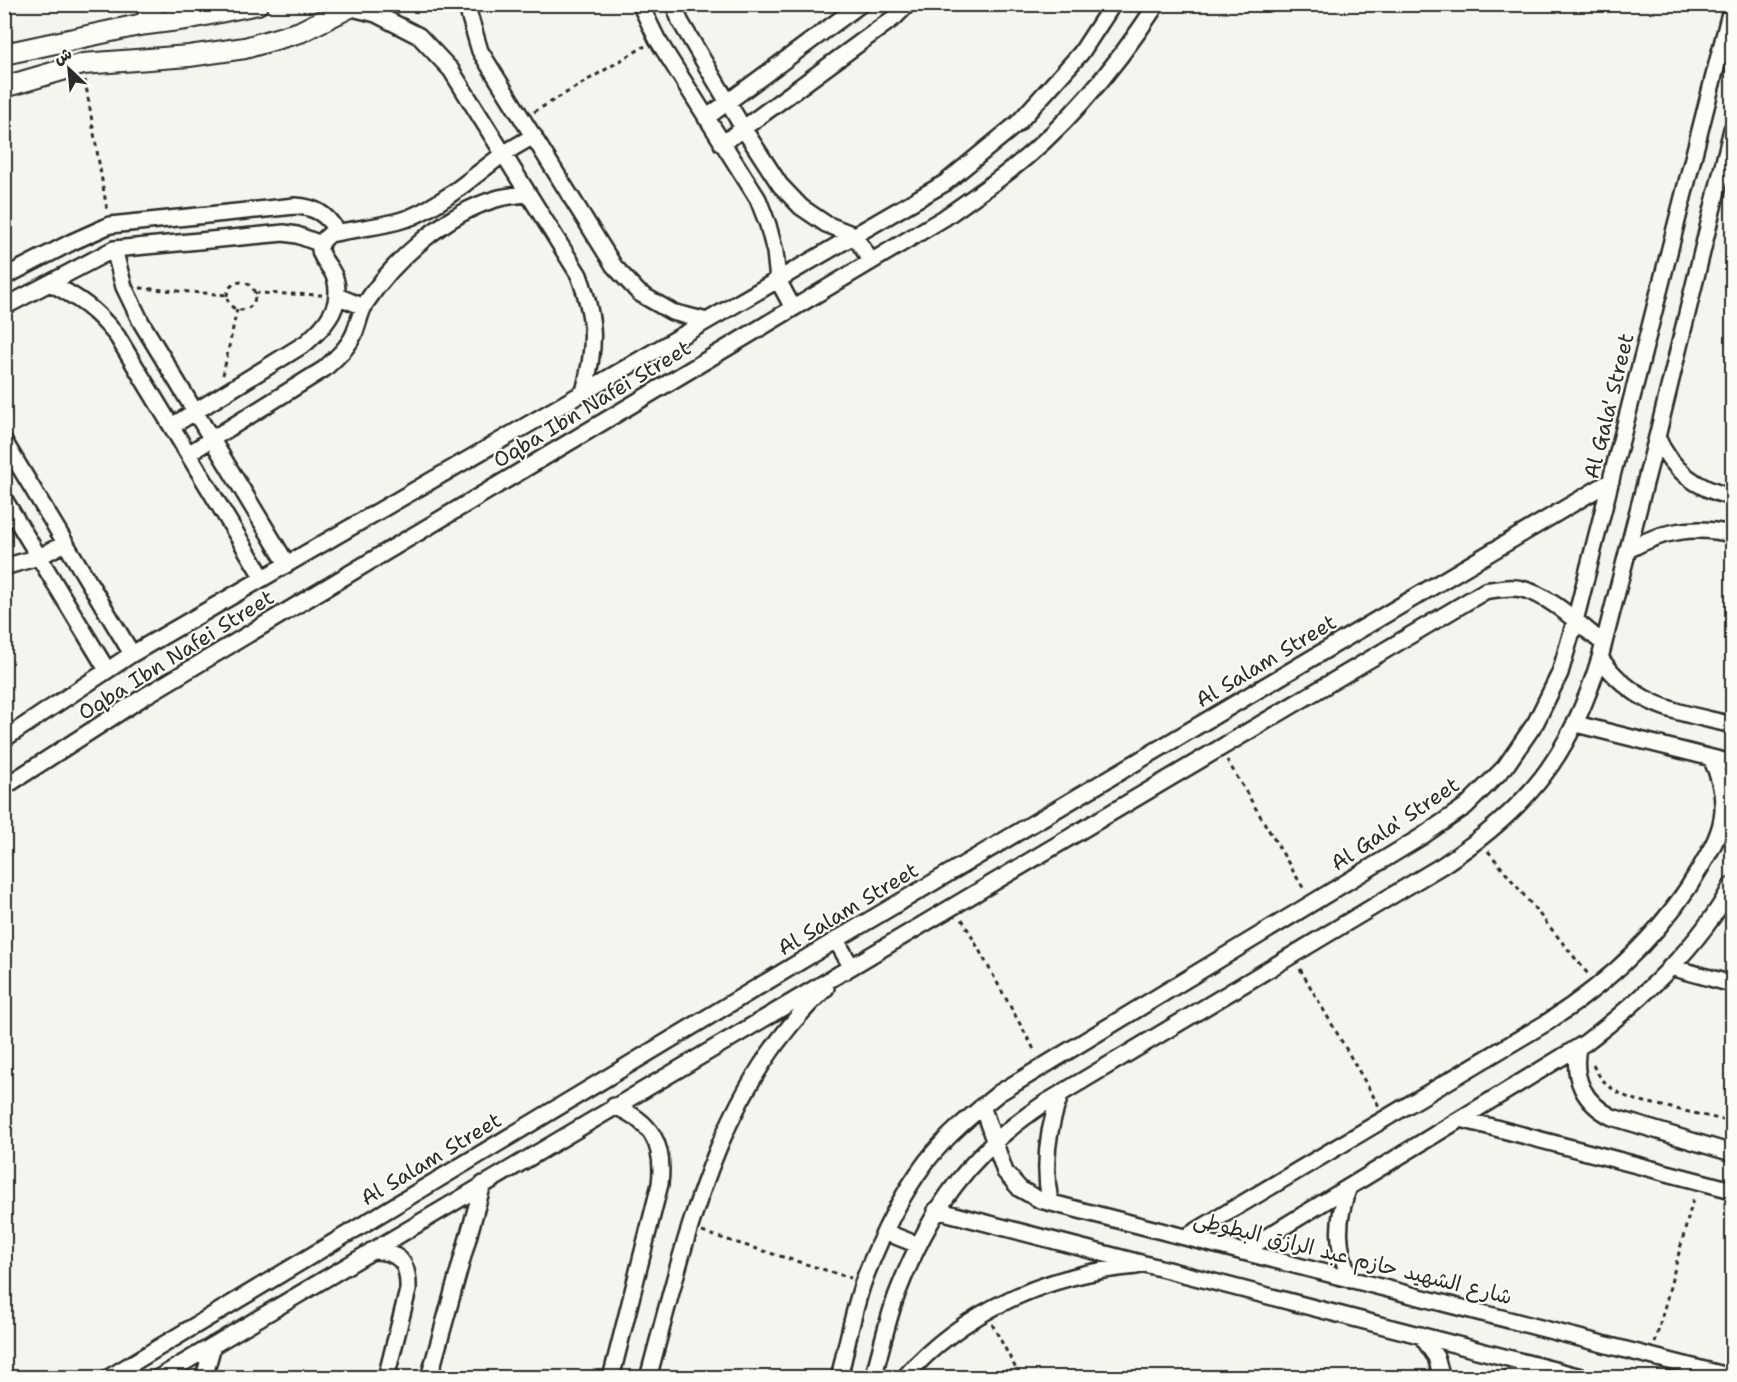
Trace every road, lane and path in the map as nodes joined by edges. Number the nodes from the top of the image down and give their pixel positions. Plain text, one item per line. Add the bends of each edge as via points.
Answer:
1 (158, 4) edge
2 (466, 4) edge
3 (640, 4) edge
4 (674, 4) edge
5 (861, 4) edge
6 (908, 4) edge
7 (1113, 4) edge
8 (1157, 4) edge
9 (1732, 5) edge
10 (248, 6) edge
11 (354, 6) edge
12 (139, 25) junction
13 (657, 39) junction
14 (4, 54) edge
15 (83, 64) junction
16 (4, 87) edge
17 (728, 103) junction
18 (706, 118) junction
19 (522, 119) junction
20 (743, 128) junction
21 (1732, 129) edge
22 (534, 136) junction
23 (722, 144) junction
24 (504, 154) junction
25 (528, 194) junction
26 (110, 225) junction
27 (337, 232) junction
28 (854, 235) junction
29 (321, 244) junction
30 (114, 249) junction
31 (871, 261) junction
32 (4, 277) edge
33 (778, 280) junction
34 (50, 283) junction
35 (124, 287) junction
36 (255, 292) junction
37 (228, 295) junction
38 (337, 296) junction
39 (364, 306) junction
40 (4, 307) edge
41 (793, 308) junction
42 (237, 309) junction
43 (707, 321) junction
44 (584, 392) junction
45 (219, 397) junction
46 (195, 412) junction
47 (171, 426) junction
48 (1657, 437) junction
49 (212, 439) junction
50 (4, 441) edge
51 (188, 454) junction
52 (1611, 481) junction
53 (1732, 497) edge
54 (7, 510) edge
55 (1732, 534) edge
56 (65, 543) junction
57 (1628, 550) junction
58 (39, 557) junction
59 (287, 564) junction
60 (4, 567) edge
61 (263, 578) junction
62 (1575, 621) junction
63 (1602, 651) junction
64 (132, 654) junction
65 (107, 670) junction
66 (1576, 724) junction
67 (1732, 725) edge
68 (4, 739) edge
69 (1220, 747) junction
70 (1711, 758) junction
71 (1732, 763) edge
72 (4, 787) edge
73 (1479, 841) junction
74 (1731, 887) edge
75 (1311, 903) junction
76 (954, 905) junction
77 (1732, 909) edge
78 (836, 940) junction
79 (1292, 955) junction
80 (851, 966) junction
81 (1670, 967) junction
82 (1732, 984) edge
83 (1599, 987) junction
84 (1581, 1046) junction
85 (1043, 1065) junction
86 (1061, 1094) junction
87 (614, 1106) junction
88 (982, 1106) junction
89 (1386, 1118) junction
90 (1461, 1119) junction
91 (1732, 1122) edge
92 (995, 1139) junction
93 (1732, 1153) edge
94 (1698, 1181) junction
95 (483, 1184) junction
96 (1349, 1187) junction
97 (1732, 1190) edge
98 (1050, 1202) junction
99 (936, 1210) junction
100 (689, 1228) junction
101 (885, 1232) junction
102 (1186, 1238) junction
103 (918, 1245) junction
104 (371, 1251) junction
105 (1242, 1252) junction
106 (1148, 1265) junction
107 (1351, 1280) junction
108 (863, 1282) junction
109 (986, 1312) junction
110 (1421, 1335) junction
111 (213, 1345) junction
112 (1651, 1357) junction
113 (1531, 1364) junction
114 (108, 1377) edge
115 (158, 1377) edge
116 (204, 1377) edge
117 (386, 1377) edge
118 (429, 1377) edge
119 (611, 1377) edge
120 (648, 1377) edge
121 (839, 1377) edge
122 (873, 1377) edge
123 (904, 1377) edge
124 (1021, 1377) edge
125 (1442, 1377) edge
126 (1510, 1377) edge
127 (1584, 1377) edge
128 (1732, 1377) edge

1 - 12 street
2 - 19 street via 480,51
3 - 13 street
4 - 17 street
5 - 17 street
6 - 20 street
7 - 28 street, Oqba Ibn Nafei Street via 1081,53 1018,123 945,183
8 - 31 street, Oqba Ibn Nafei Street via 1113,68 1062,124 1005,174 944,218
9 - 52 street, Al Gala' Street
10 - 12 street
11 - 15 street via 300,32 245,48
11 - 24 street via 419,36 451,70
12 - 14 street
13 - 18 street
13 - 19 path
15 - 16 street
15 - 26 path
17 - 18 street
17 - 20 street
18 - 23 street
19 - 22 street
20 - 23 street
20 - 28 street via 780,185 801,207 826,224
21 - 48 street
22 - 24 street
22 - 43 street via 620,273 639,293 672,312
23 - 33 street via 758,199 775,252
24 - 25 street
24 - 27 street via 453,194 409,218
25 - 39 street via 496,199 464,212 423,240 398,262
25 - 44 street via 579,275 587,297 593,358
26 - 27 street via 295,206 320,212
26 - 32 street
27 - 29 street
28 - 31 street
28 - 33 street, Oqba Ibn Nafei Street
29 - 30 street via 284,233
29 - 38 street via 321,257 334,278
30 - 34 street
30 - 35 street
31 - 41 street, Oqba Ibn Nafei Street
33 - 41 street
33 - 43 street, Oqba Ibn Nafei Street
34 - 40 street
34 - 47 street via 99,314 117,336
35 - 37 path
35 - 46 street
36 - 37 path via 240,283
36 - 38 path
36 - 42 path via 251,306
37 - 42 path via 230,304
38 - 39 street
38 - 45 street via 333,312 306,344
39 - 49 street via 353,337 324,369
41 - 72 street, Oqba Ibn Nafei Street via 145,696
42 - 45 path
43 - 44 street, Oqba Ibn Nafei Street
44 - 59 street, Oqba Ibn Nafei Street
45 - 46 street
46 - 47 street
46 - 49 street
47 - 51 street
48 - 53 street via 1681,474 1706,489
48 - 57 street
49 - 51 street
49 - 59 street
50 - 56 street
51 - 61 street
52 - 62 street, Al Gala' Street
52 - 78 street, Al Salam Street
54 - 58 street
55 - 57 street via 1713,529 1683,530 1654,537
56 - 58 street
56 - 64 street
57 - 63 street
58 - 60 street
58 - 65 street
59 - 61 street, Oqba Ibn Nafei Street
61 - 64 street, Oqba Ibn Nafei Street
62 - 63 street
62 - 69 street via 1539,595 1522,589 1485,591
62 - 75 street, Al Gala' Street via 1560,673 1536,722 1505,767 1466,806
63 - 66 street
63 - 67 street via 1626,687 1648,701 1672,711
64 - 65 street, Oqba Ibn Nafei Street
65 - 68 street, Oqba Ibn Nafei Street
66 - 70 street
66 - 73 street via 1536,786
69 - 75 path
69 - 76 street
70 - 71 street
70 - 83 street via 1723,798 1716,839 1690,886 1661,925
73 - 79 street
73 - 83 path
74 - 77 street
74 - 81 street via 1702,930
75 - 85 street, Al Gala' Street
76 - 80 street
76 - 85 path
78 - 80 street
78 - 114 street, Al Salam Street
79 - 86 street
79 - 89 path
80 - 87 street
80 - 100 street via 812,1001 750,1084 725,1130
81 - 82 street
81 - 84 street via 1629,1008
83 - 89 street
84 - 90 street
84 - 91 path via 1602,1080 1621,1094
84 - 93 street via 1576,1069 1581,1089 1602,1112
85 - 88 street, Al Gala' Street
86 - 92 street
86 - 98 street via 1046,1147
87 - 95 street
87 - 119 street via 639,1119 649,1130 657,1142 662,1170
88 - 92 street, شارع الشهيد حازم عبد الرازق البطوطى
88 - 101 street, Al Gala' Street via 925,1163
89 - 102 street
90 - 94 street
90 - 96 street
92 - 98 street, شارع الشهيد حازم عبد الرازق البطوطى via 1000,1162 1012,1181 1030,1195
92 - 99 street
94 - 97 street
94 - 112 path
95 - 104 street
95 - 118 street
96 - 105 street
96 - 107 street via 1340,1213 1339,1240
98 - 102 street, شارع الشهيد حازم عبد الرازق البطوطى
99 - 103 street
99 - 106 street
100 - 108 path
100 - 120 street
101 - 103 street
101 - 108 street, Al Gala' Street
102 - 105 street, شارع الشهيد حازم عبد الرازق البطوطى
103 - 122 street via 897,1295
104 - 111 street
104 - 117 street via 388,1251 397,1257 406,1267 408,1280
105 - 107 street, شارع الشهيد حازم عبد الرازق البطوطى
106 - 109 street via 1064,1278
106 - 110 street
107 - 112 street, شارع الشهيد حازم عبد الرازق البطوطى
108 - 121 street, Al Gala' Street
109 - 123 street via 958,1330
109 - 124 path
110 - 113 street
110 - 125 street via 1436,1357
111 - 115 street
111 - 116 street
112 - 128 street, شارع الشهيد حازم عبد الرازق البطوطى
113 - 126 street
113 - 127 street

